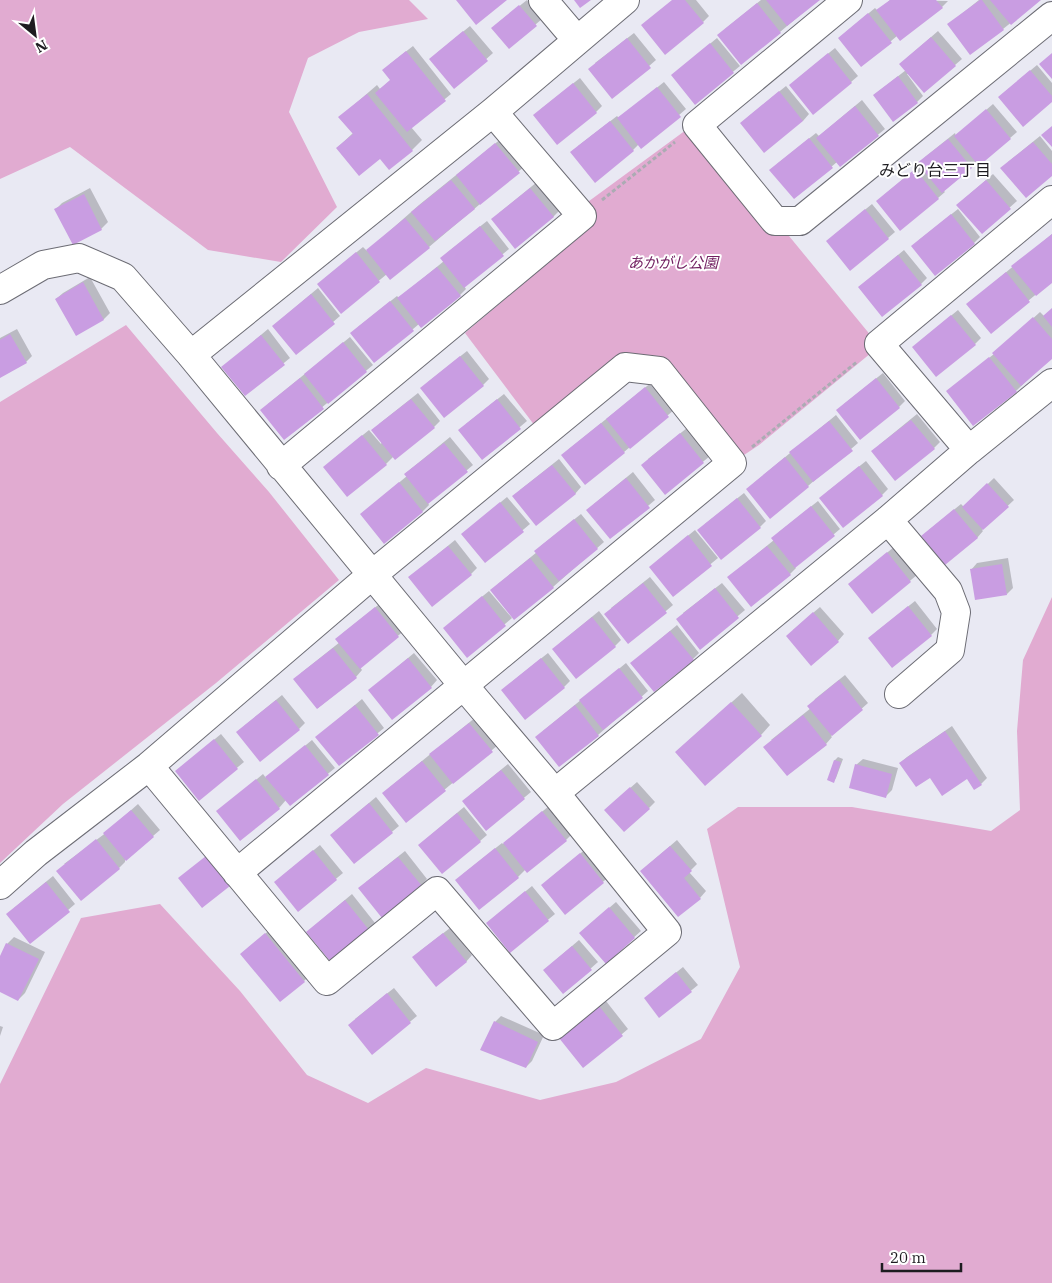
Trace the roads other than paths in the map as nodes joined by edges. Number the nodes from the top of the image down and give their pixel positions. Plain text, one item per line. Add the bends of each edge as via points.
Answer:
1 (543, 0) edge
2 (624, 0) edge
3 (848, 0) edge
4 (1052, 16) edge
5 (577, 40) junction
6 (493, 112) junction
7 (1052, 200) edge
8 (0, 290) edge
9 (191, 355) junction
10 (1052, 383) edge
11 (969, 450) junction
12 (281, 466) junction
13 (888, 520) junction
14 (372, 574) junction
15 (464, 686) junction
16 (899, 694) dead end
17 (149, 766) junction
18 (555, 792) junction
19 (237, 873) junction
20 (0, 885) edge

1 - 5 street
2 - 5 street
3 - 4 street via 697,125 775,221 800,221
5 - 6 street
6 - 9 street
6 - 12 street via 582,216
7 - 11 street via 879,344
8 - 9 street via 43,265 79,258 123,277
9 - 12 street
10 - 11 street
11 - 13 street
12 - 14 street
13 - 16 street via 948,591 956,612 950,650
13 - 18 street
14 - 15 street
14 - 15 street via 625,366 659,371 732,463
14 - 17 street
15 - 18 street
15 - 19 street
17 - 19 street
17 - 20 street via 36,853
18 - 19 street via 666,932 553,1026 437,891 327,981

